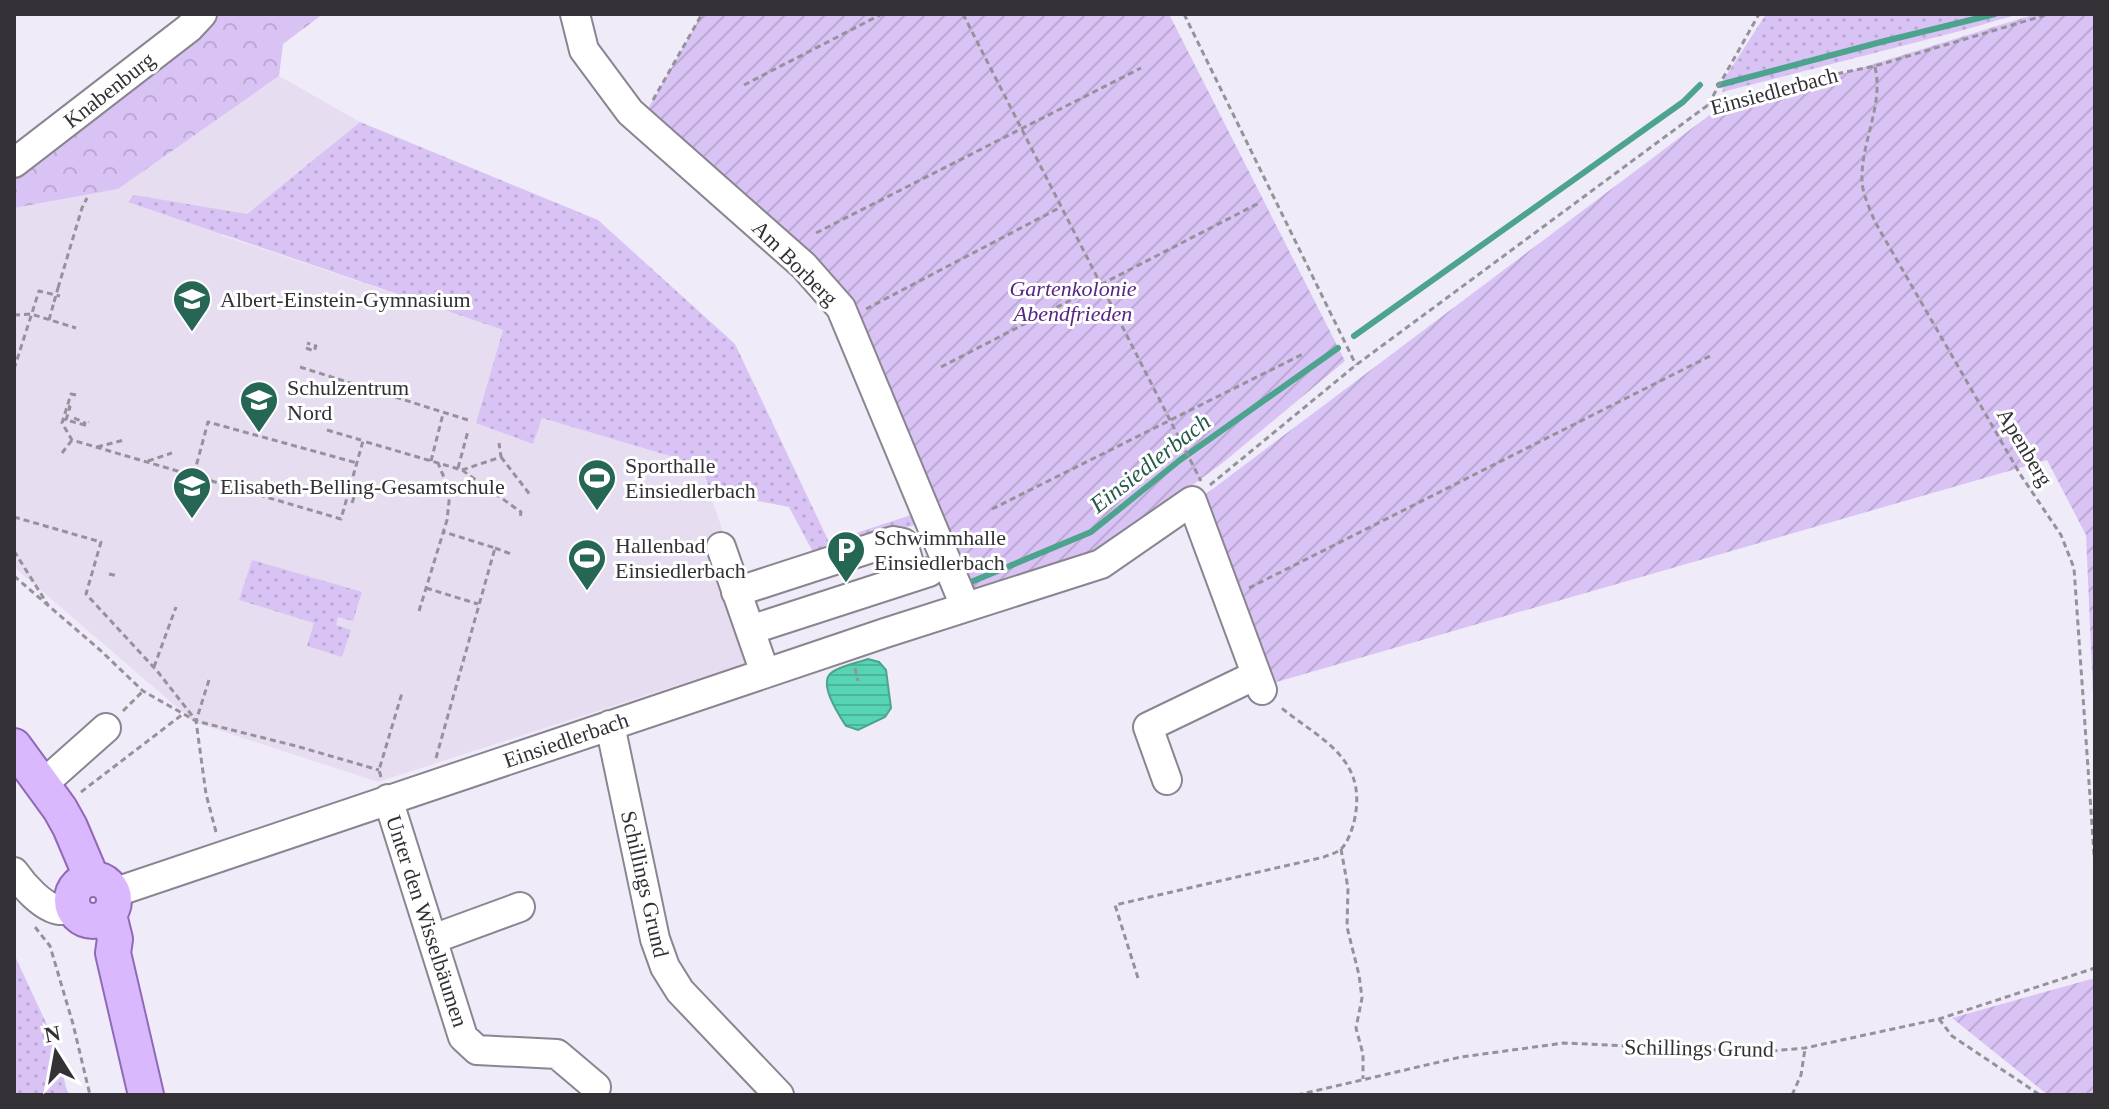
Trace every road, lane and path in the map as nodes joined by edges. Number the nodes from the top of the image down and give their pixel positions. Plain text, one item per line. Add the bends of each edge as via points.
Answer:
1 (202, 14) edge
2 (575, 14) edge
3 (702, 14) edge
4 (882, 14) edge
5 (963, 14) edge
6 (1184, 14) edge
7 (1759, 14) edge
8 (2049, 14) edge
9 (1875, 66) junction
10 (1141, 68) dead end
11 (744, 85) dead end
12 (1708, 105) junction
13 (641, 121) junction
14 (1021, 129) junction
15 (14, 163) edge
16 (87, 198) dead end
17 (1259, 203) dead end
18 (1061, 207) junction
19 (816, 233) dead end
20 (1101, 285) junction
21 (60, 296) dead end
22 (31, 314) junction
23 (14, 315) edge
24 (846, 319) junction
25 (49, 320) junction
26 (76, 328) dead end
27 (1303, 354) dead end
28 (1712, 355) dead end
29 (1356, 365) junction
30 (300, 367) dead end
31 (941, 367) dead end
32 (14, 369) edge
33 (76, 395) dead end
34 (67, 406) junction
35 (443, 412) junction
36 (74, 418) dead end
37 (1170, 420) junction
38 (471, 421) dead end
39 (89, 422) dead end
40 (72, 423) dead end
41 (327, 430) dead end
42 (468, 431) dead end
43 (72, 440) junction
44 (124, 440) dead end
45 (363, 441) junction
46 (499, 443) dead end
47 (97, 447) junction
48 (62, 453) dead end
49 (172, 453) dead end
50 (501, 457) junction
51 (431, 461) junction
52 (146, 462) junction
53 (357, 463) junction
54 (438, 463) junction
55 (460, 469) junction
56 (193, 475) junction
57 (357, 495) dead end
58 (1199, 495) junction
59 (531, 496) dead end
60 (352, 503) dead end
61 (992, 509) dead end
62 (14, 517) edge
63 (520, 518) dead end
64 (444, 532) junction
65 (721, 547) dead end
66 (495, 548) junction
67 (14, 551) edge
68 (511, 554) dead end
69 (948, 565) junction
70 (109, 574) dead end
71 (14, 576) edge
72 (118, 576) dead end
73 (913, 577) junction
74 (426, 588) junction
75 (736, 592) junction
76 (1228, 599) junction
77 (478, 604) junction
78 (965, 606) junction
79 (176, 607) dead end
80 (50, 608) junction
81 (419, 611) dead end
82 (750, 630) junction
83 (154, 667) junction
84 (765, 673) junction
85 (209, 680) dead end
86 (1259, 682) junction
87 (143, 691) junction
88 (402, 693) dead end
89 (183, 714) junction
90 (196, 721) junction
91 (610, 725) junction
92 (106, 728) joint
93 (14, 746) edge
94 (433, 768) dead end
95 (28, 780) edge
96 (1167, 780) dead end
97 (76, 796) dead end
98 (388, 799) junction
99 (1341, 849) junction
100 (222, 855) junction
101 (2095, 868) edge
102 (14, 872) edge
103 (94, 900) junction
104 (520, 907) dead end
105 (32, 922) dead end
106 (433, 939) junction
107 (2095, 968) edge
108 (1138, 978) dead end
109 (1939, 1019) junction
110 (1805, 1048) junction
111 (1363, 1079) junction
112 (596, 1087) dead end
113 (90, 1095) edge
114 (146, 1095) edge
115 (779, 1095) edge
116 (1297, 1095) edge
117 (1792, 1095) edge
118 (2040, 1095) edge

1 - 15 street, Knabenburg
2 - 13 street, Am Borberg via 584,50
3 - 13 path
4 - 11 path
5 - 14 path
6 - 29 path
7 - 12 path
8 - 9 path, Einsiedlerbach
9 - 12 path, Einsiedlerbach
9 - 101 path, Apenberg via 1874,119 1862,183 1875,222 2020,474 2061,535 2074,568
10 - 14 path
12 - 29 path, Einsiedlerbach
13 - 24 street, Am Borberg via 804,266
14 - 18 path
14 - 19 path
16 - 25 path, bridge
17 - 20 path
18 - 20 path
18 - 24 path
20 - 31 path
20 - 37 path
21 - 22 path via 39,291
22 - 23 path
22 - 25 path
22 - 32 path
24 - 69 street, Am Borberg
25 - 26 path
27 - 37 path
28 - 76 path
29 - 58 path, Einsiedlerbach
30 - 35 path
33 - 34 path via 71,394
34 - 39 path via 66,420
34 - 43 path via 62,423
35 - 38 path
35 - 51 path
36 - 40 path via 84,426
37 - 58 path
37 - 61 path
41 - 45 path
42 - 55 path
43 - 47 path
43 - 48 path
44 - 47 path
45 - 51 path
45 - 53 path
46 - 50 path
47 - 52 path
49 - 52 path
50 - 55 path
50 - 59 path
51 - 54 path
52 - 56 path
53 - 56 path via 208,422
53 - 56 path via 341,519
54 - 55 path
54 - 64 path via 450,492
55 - 63 path via 521,512
57 - 60 path
58 - 76 street
58 - 78 street, Einsiedlerbach via 1101,564
62 - 83 path via 101,542 86,594
64 - 66 path
64 - 74 path
65 - 75 street
66 - 68 path
66 - 77 path
67 - 80 path
69 - 73 street
69 - 78 street, Am Borberg
70 - 72 path
71 - 80 path
73 - 75 street via 903,543 893,541
73 - 82 street
74 - 77 path
74 - 81 path
75 - 82 street
76 - 86 street
77 - 94 path
78 - 84 street, Einsiedlerbach
79 - 83 path
80 - 87 path
82 - 84 street
83 - 90 path
84 - 91 street, Einsiedlerbach
85 - 90 path
86 - 96 street via 1148,727
86 - 99 path via 1283,709 1334,746 1350,767 1357,810
87 - 89 path
87 - 92 path
88 - 90 path via 379,770
89 - 90 path
89 - 97 path
90 - 100 path via 206,794
91 - 98 street, Einsiedlerbach
91 - 115 street, Schillings Grund via 665,967 680,991
92 - 95 street
93 - 95 main road
95 - 103 main road via 70,827
98 - 100 street, Einsiedlerbach
98 - 106 street, Unter den Wisselbäumen
99 - 108 path via 1115,905
99 - 111 path via 1347,927 1362,998 1356,1028
100 - 103 street, Einsiedlerbach
102 - 103 street via 38,899 59,910
103 - 114 main road via 115,939 113,953
104 - 106 street
105 - 113 path via 50,946
106 - 112 street, Unter den Wisselbäumen via 463,1037 477,1050 557,1054
107 - 109 path, Schillings Grund
109 - 110 path, Schillings Grund
109 - 118 path via 1952,1036
110 - 111 path, Schillings Grund via 1759,1052 1564,1043 1461,1057
110 - 117 path
111 - 116 path, Schillings Grund

